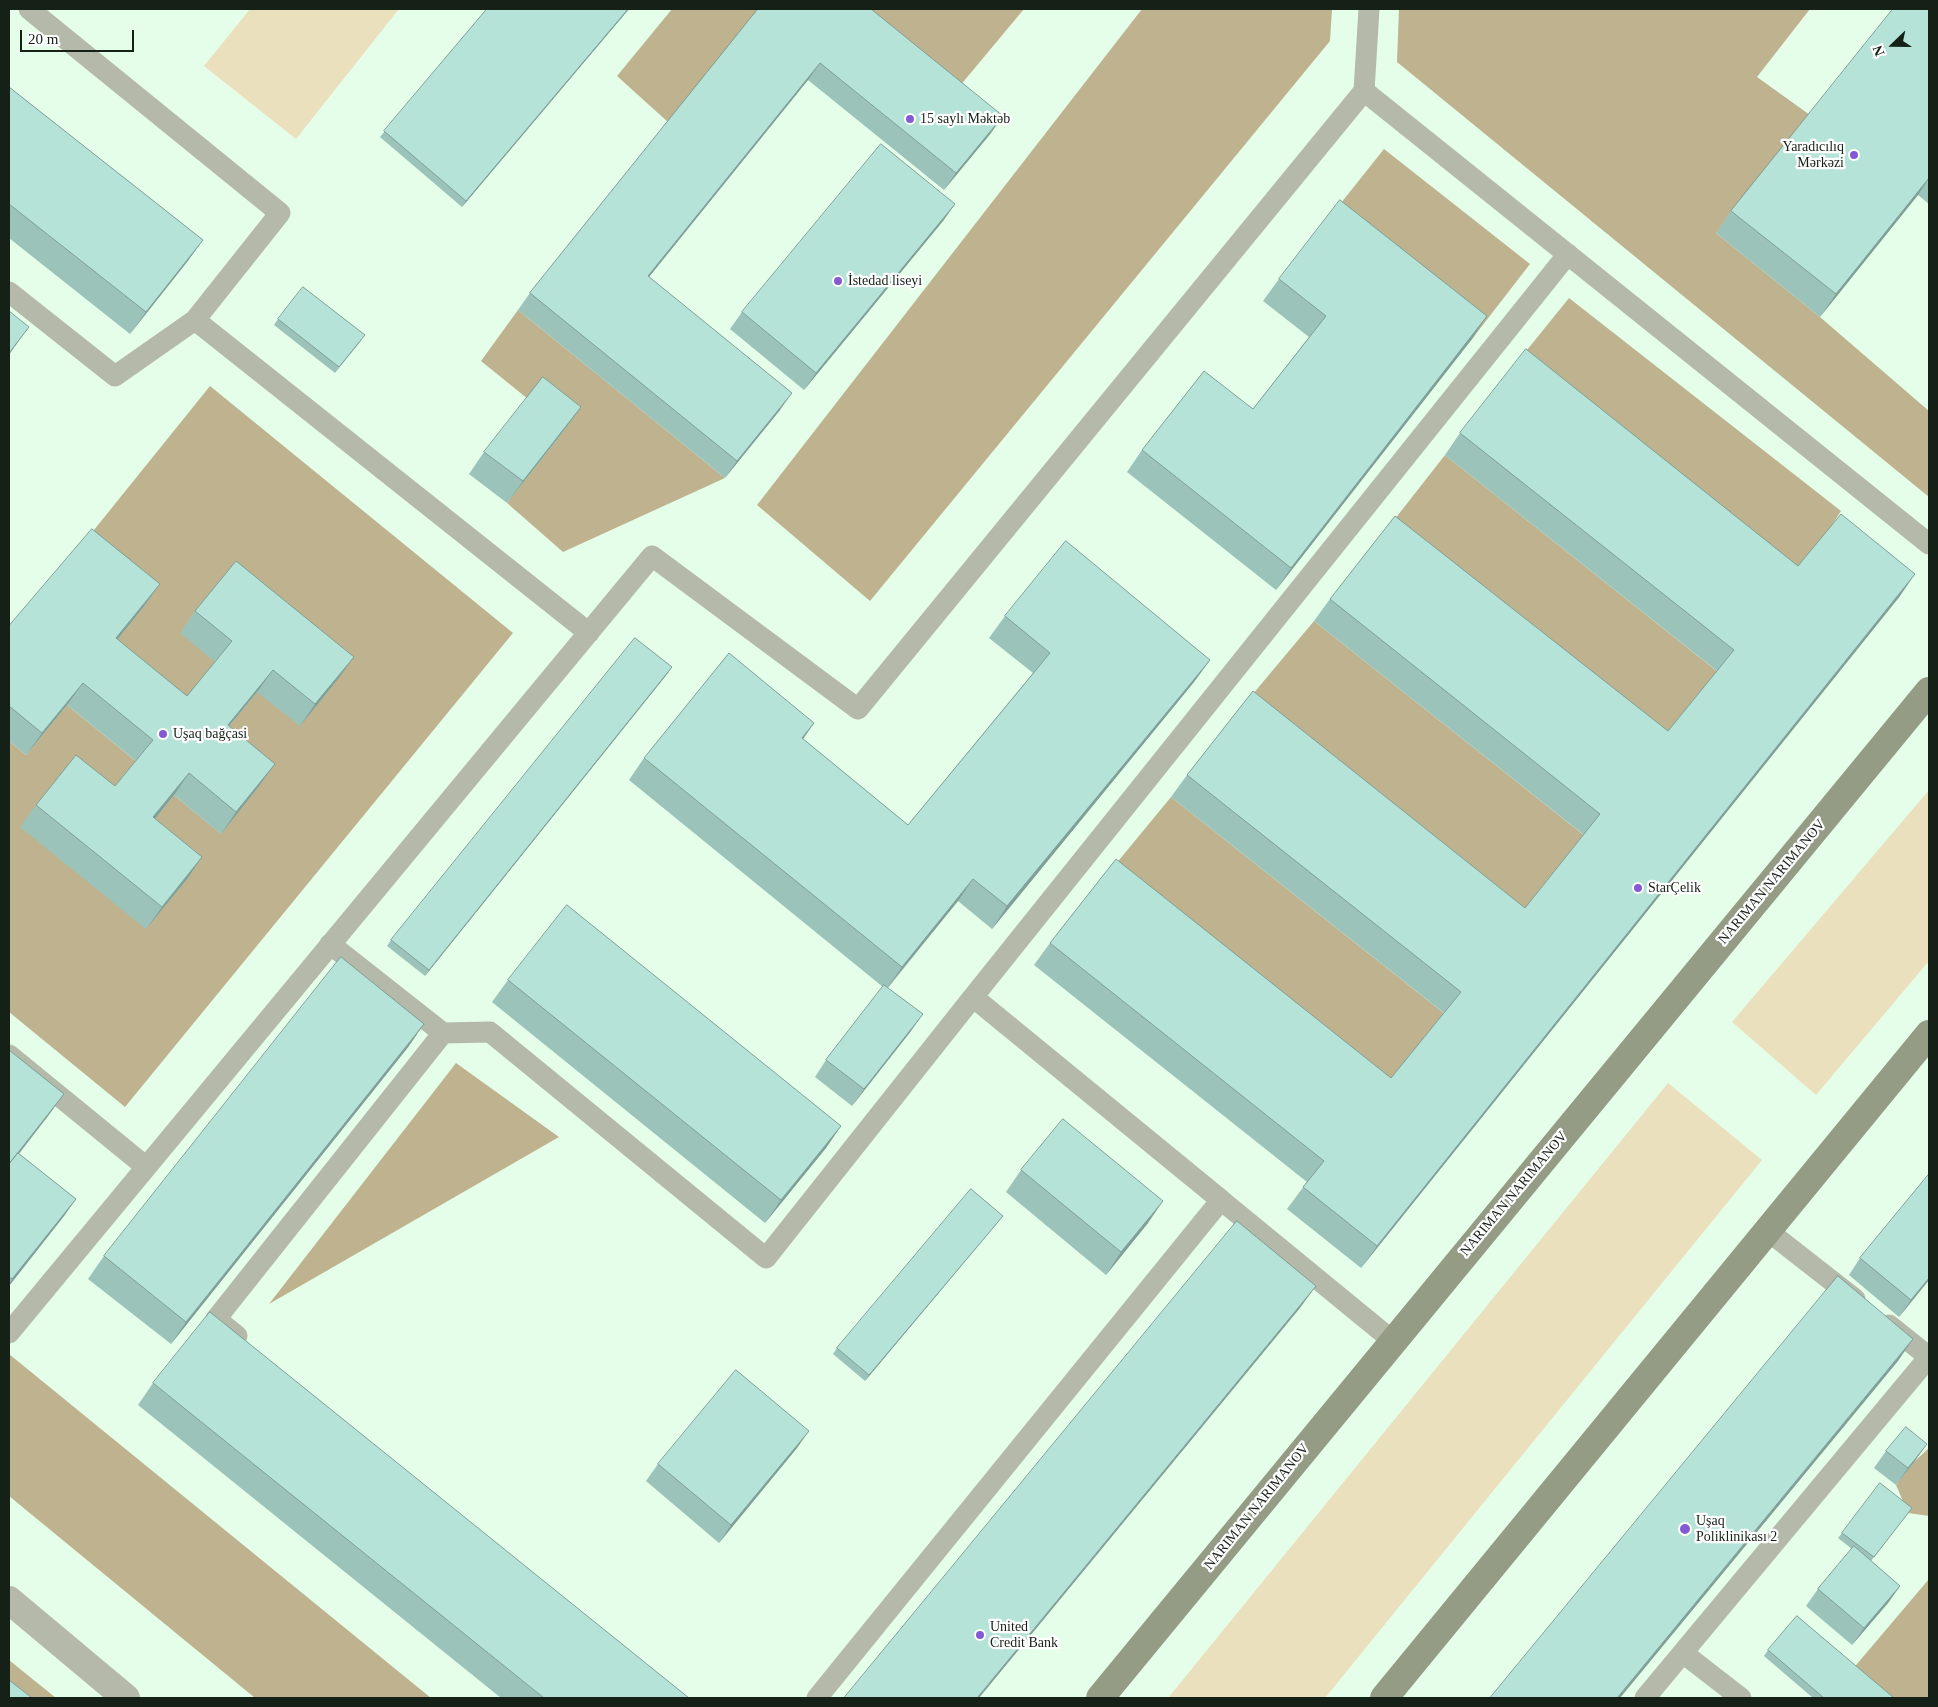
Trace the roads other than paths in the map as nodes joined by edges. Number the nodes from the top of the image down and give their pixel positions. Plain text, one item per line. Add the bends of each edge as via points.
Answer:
1 (29, 9) edge
2 (1369, 9) edge
3 (1364, 91) junction
4 (1568, 254) junction
5 (9, 292) edge
6 (195, 320) junction
7 (1929, 544) edge
8 (589, 632) junction
9 (1929, 691) edge
10 (330, 944) junction
11 (973, 997) junction
12 (443, 1033) junction
13 (1929, 1034) edge
14 (9, 1055) edge
15 (145, 1166) junction
16 (1221, 1200) junction
17 (1768, 1231) junction
18 (9, 1333) edge
19 (1392, 1341) junction
20 (255, 1350) edge
21 (1929, 1357) edge
22 (9, 1600) edge
23 (1683, 1653) junction
24 (126, 1698) edge
25 (817, 1698) edge
26 (1100, 1698) edge
27 (1384, 1698) edge
28 (1645, 1698) edge
29 (1741, 1698) edge

1 - 6 lane via 280,213
2 - 3 lane
3 - 4 lane
3 - 8 lane via 858,709 652,556
4 - 7 lane
4 - 11 lane
5 - 6 lane via 116,376
6 - 8 lane
8 - 10 lane
9 - 19 main road, NARIMAN NARIMANOV
10 - 12 lane
10 - 15 lane
11 - 12 lane via 766,1258 490,1032
11 - 16 lane
12 - 20 lane via 216,1319
13 - 17 main road
14 - 15 lane
15 - 18 lane
16 - 19 lane
16 - 25 lane
17 - 21 lane
17 - 27 main road
19 - 26 main road, NARIMAN NARIMANOV
21 - 23 lane
22 - 24 street
23 - 28 lane
23 - 29 lane

